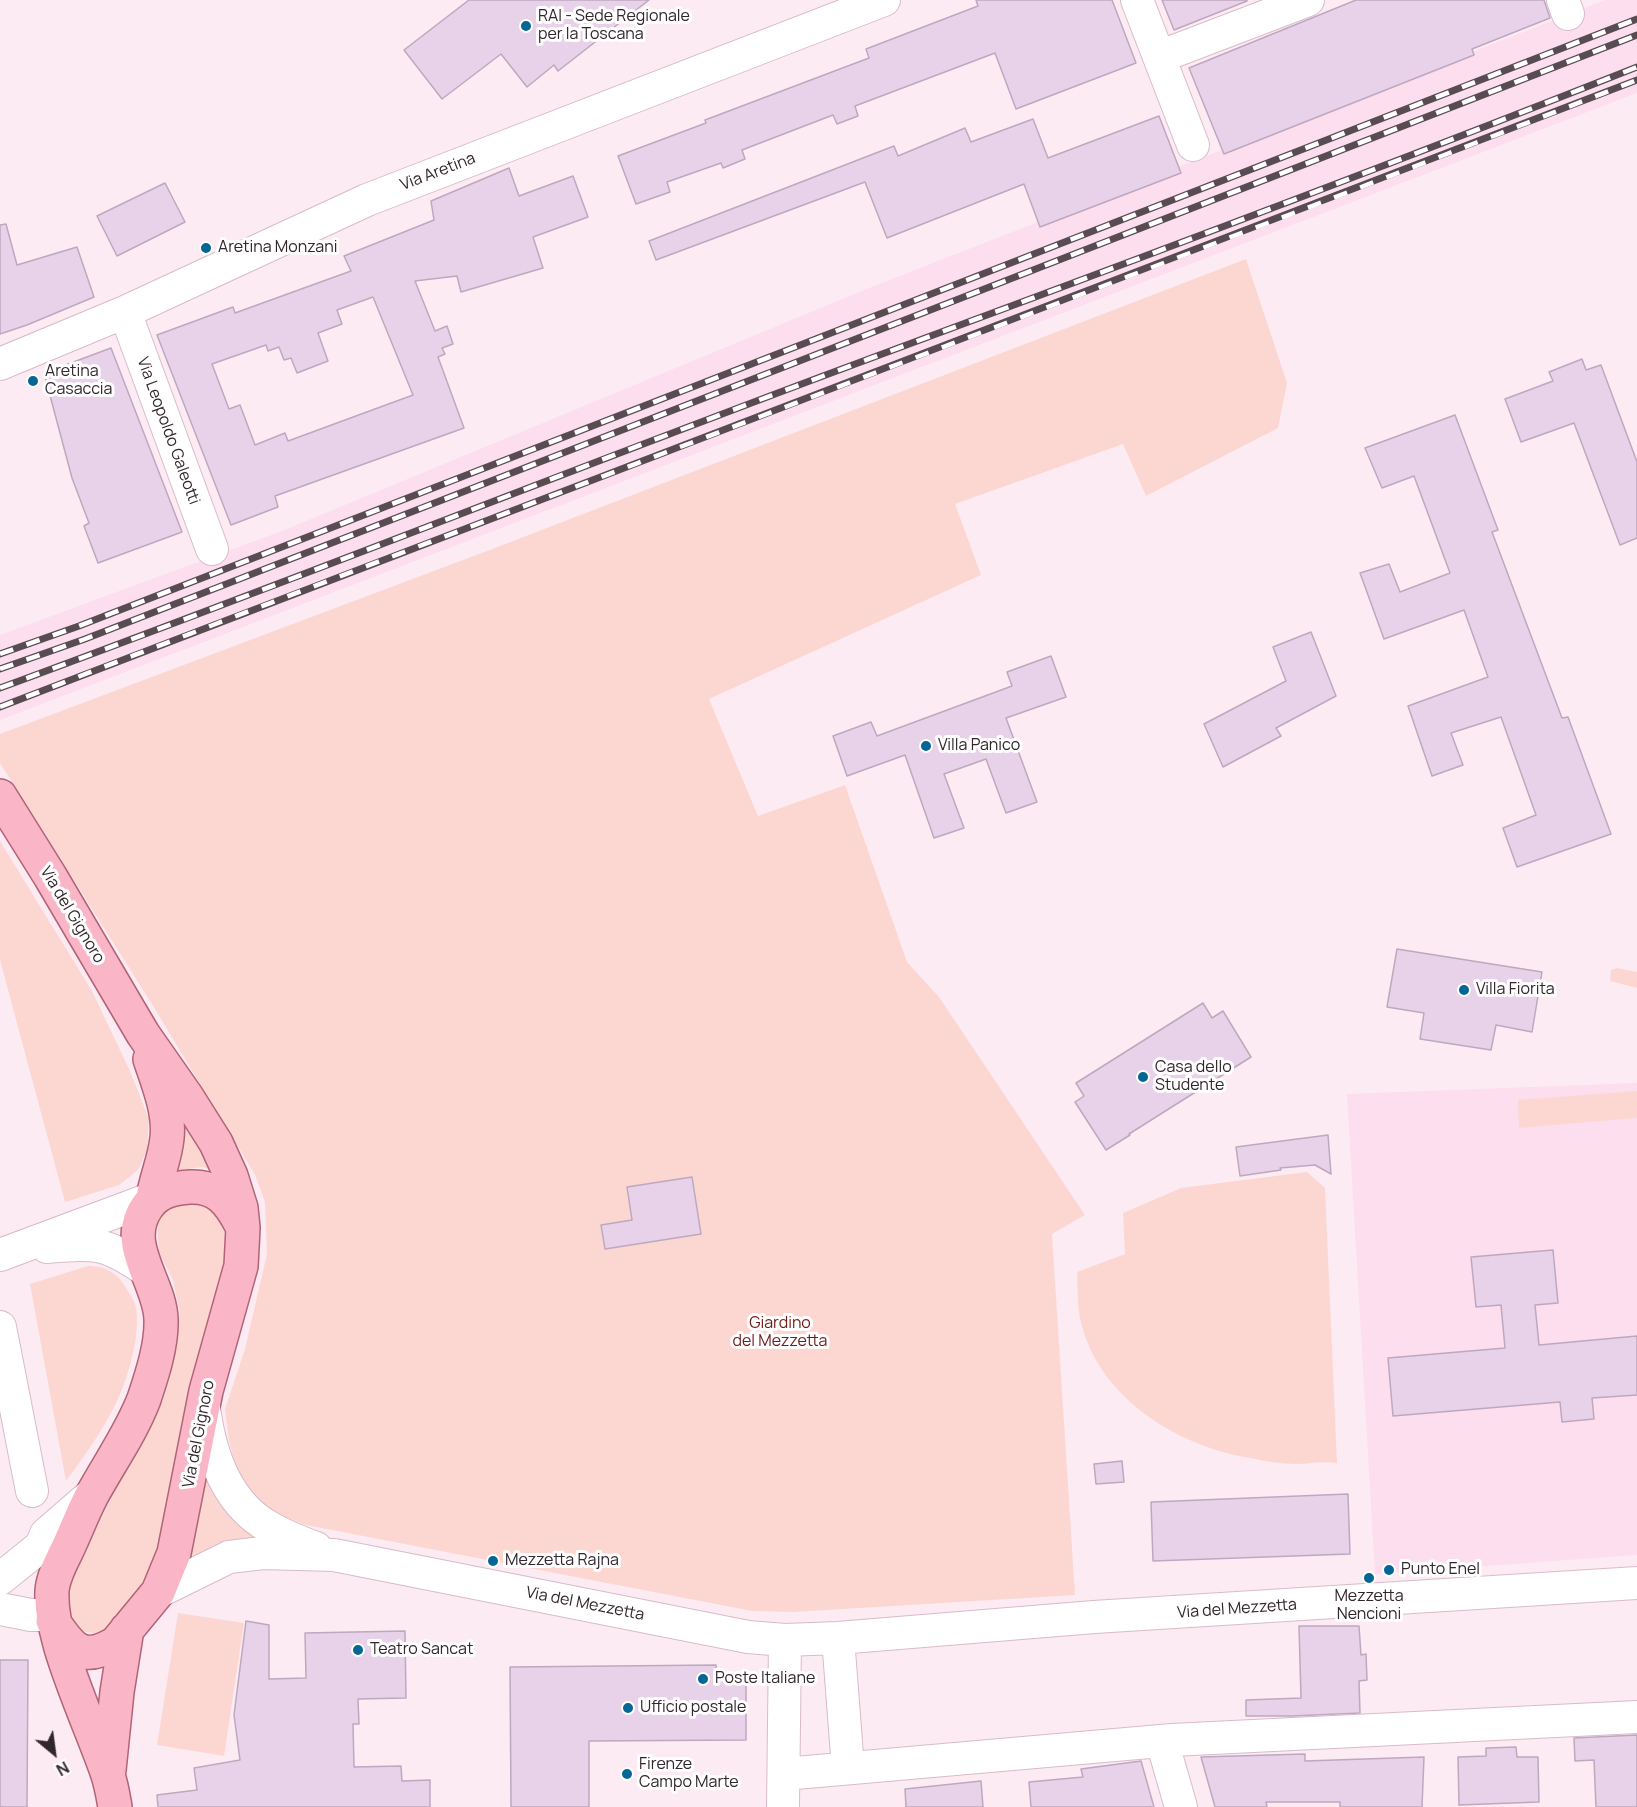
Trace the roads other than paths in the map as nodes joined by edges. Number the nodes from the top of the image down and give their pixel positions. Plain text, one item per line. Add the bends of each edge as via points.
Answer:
1 (884, 0) edge
2 (1137, 0) edge
3 (1308, 0) edge
4 (1159, 57) junction
5 (1193, 145) dead end
6 (125, 312) junction
7 (0, 364) edge
8 (212, 549) dead end
9 (0, 796) edge
10 (143, 1034) junction
11 (153, 1198) junction
12 (243, 1228) junction
13 (8, 1252) edge
14 (147, 1271) junction
15 (0, 1327) edge
16 (204, 1404) junction
17 (32, 1491) dead end
18 (92, 1495) junction
19 (334, 1555) junction
20 (0, 1579) edge
21 (1637, 1583) edge
22 (158, 1592) junction
23 (0, 1609) edge
24 (53, 1618) junction
25 (128, 1629) junction
26 (838, 1638) junction
27 (785, 1640) junction
28 (1637, 1717) edge
29 (1162, 1740) junction
30 (848, 1768) junction
31 (108, 1774) junction
32 (784, 1774) junction
33 (115, 1807) edge
34 (783, 1807) edge
35 (1181, 1807) edge

1 - 6 street, Via Aretina via 367,200
2 - 4 street
3 - 4 street
4 - 5 street
6 - 7 street, Via Aretina
6 - 8 street, Via Leopoldo Galeotti
9 - 10 main road, Via del Gignoro
10 - 11 main road, Via del Gignoro via 168,1127
10 - 12 main road, Via del Gignoro via 216,1143 237,1192
11 - 12 main road via 170,1190 210,1189 228,1203
11 - 13 street
11 - 14 main road, Via del Gignoro via 139,1226 139,1249
12 - 16 main road, Via del Gignoro via 240,1266
13 - 14 street via 97,1245 122,1254
14 - 18 main road, Via del Gignoro via 161,1321 150,1380 133,1425
15 - 17 street
16 - 19 street, Via del Mezzetta via 214,1458 244,1507 267,1527
16 - 22 main road, Via del Gignoro via 174,1553
18 - 20 street via 46,1534 41,1546
18 - 24 main road, Via del Gignoro via 52,1589
19 - 22 street, Via del Mezzetta via 263,1553 229,1557
19 - 27 street, Via del Mezzetta via 748,1637
21 - 26 street, Via del Mezzetta via 1094,1617
22 - 25 main road, Via del Gignoro
23 - 24 street
24 - 25 main road, Via del Gignoro via 66,1641 79,1652 107,1648
24 - 31 main road, Via del Gignoro via 71,1681
25 - 31 main road, Via del Gignoro
26 - 27 street, Via del Mezzetta
26 - 30 street
27 - 32 street
28 - 29 street
29 - 30 street
29 - 35 street
30 - 32 street
31 - 33 main road, Via del Gignoro
32 - 34 street

